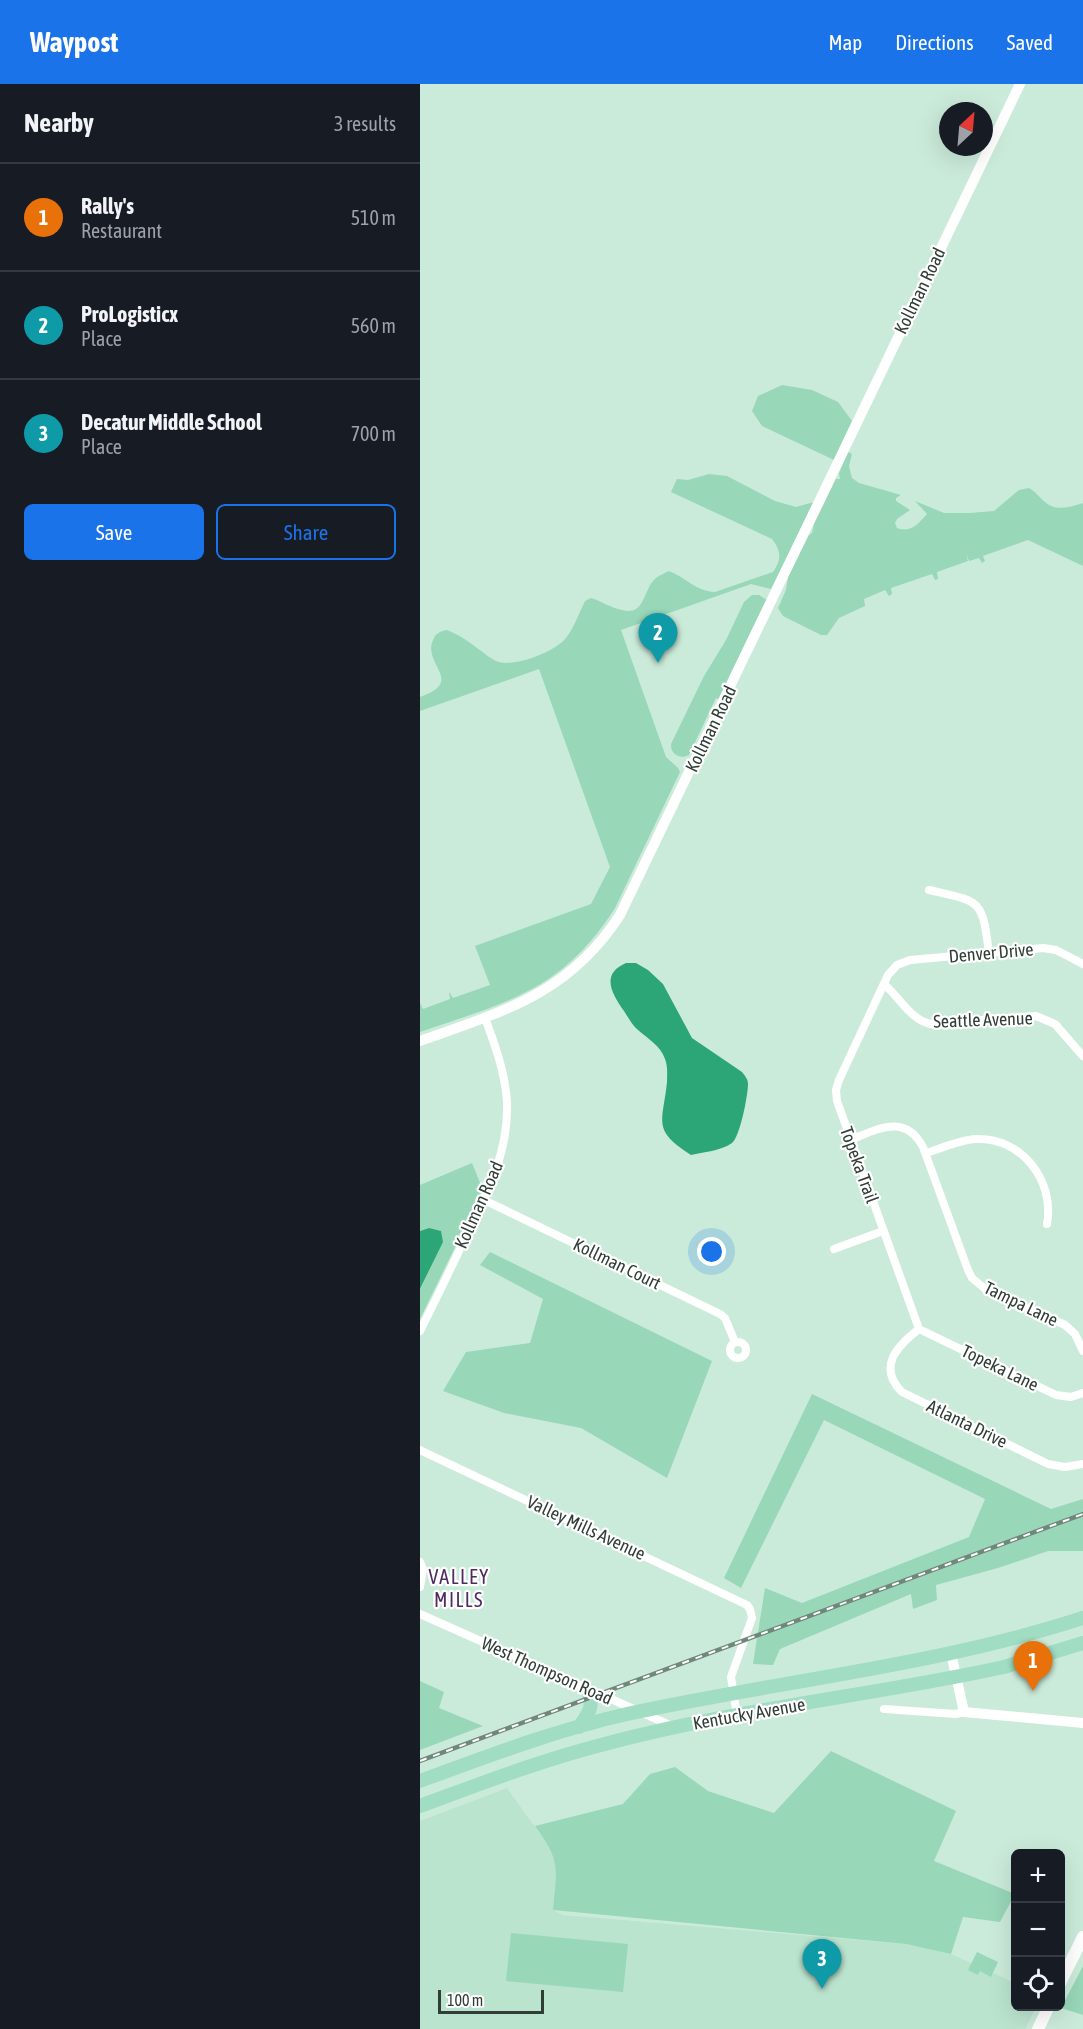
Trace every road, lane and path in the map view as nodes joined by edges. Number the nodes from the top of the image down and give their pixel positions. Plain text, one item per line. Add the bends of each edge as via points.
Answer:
1 (1020, 84) edge
2 (929, 890) dead end
3 (989, 953) junction
4 (1083, 964) edge
5 (897, 965) joint
6 (884, 984) junction
7 (485, 1018) junction
8 (420, 1041) edge
9 (1083, 1056) edge
10 (850, 1140) junction
11 (926, 1153) junction
12 (484, 1200) junction
13 (1047, 1224) dead end
14 (883, 1231) junction
15 (834, 1249) dead end
16 (919, 1329) junction
17 (420, 1331) edge
18 (735, 1342) dead end
19 (1083, 1351) edge
20 (1083, 1393) edge
21 (420, 1450) edge
22 (1083, 1464) edge
23 (420, 1562) edge
24 (420, 1587) edge
25 (420, 1614) edge
26 (1083, 1618) edge
27 (1083, 1643) edge
28 (951, 1653) junction
29 (956, 1677) junction
30 (587, 1689) junction
31 (733, 1694) junction
32 (884, 1709) dead end
33 (638, 1712) junction
34 (964, 1712) junction
35 (737, 1716) junction
36 (1083, 1723) edge
37 (579, 1726) junction
38 (675, 1728) junction
39 (420, 1781) edge
40 (420, 1806) edge
41 (1083, 1937) edge
42 (1065, 1973) edge
43 (1047, 2011) edge
44 (1038, 2029) edge

1 - 7 street, Kollman Road via 625,906 600,943 566,975 523,1003
2 - 3 street via 978,906 984,918
3 - 4 street, Denver Drive via 1043,948
3 - 5 street, Denver Drive via 910,960
5 - 6 street, Topeka Trail
6 - 9 street, Seattle Avenue via 912,1015 924,1022 1036,1016 1055,1024
6 - 10 street, Topeka Trail via 836,1089
7 - 8 street
7 - 12 street, Kollman Road via 500,1060 507,1112 502,1151
10 - 11 street, Tampa Lane via 897,1126 916,1135
10 - 14 street, Topeka Trail
11 - 13 street via 974,1139 1012,1148 1030,1162 1042,1182 1048,1200
11 - 19 street, Tampa Lane via 972,1278 1065,1325 1075,1334
12 - 17 street, Kollman Road
12 - 18 street, Kollman Court via 720,1314
14 - 15 street
14 - 16 street, Topeka Trail
16 - 20 street, Topeka Lane via 1056,1395 1071,1397
16 - 22 street, Atlanta Drive via 899,1347 891,1363 894,1382 905,1394 1048,1464
21 - 31 street, Valley Mills Avenue via 743,1603 752,1618 732,1674
23 - 24 street
25 - 30 street, West Thompson Road
26 - 28 main road, Kentucky Avenue
27 - 29 main road, Kentucky Avenue
28 - 29 street
28 - 31 main road, Kentucky Avenue
29 - 34 street
29 - 35 main road, Kentucky Avenue
30 - 33 street, West Thompson Road
30 - 37 main road via 591,1708
31 - 33 main road, Kentucky Avenue
31 - 35 street
32 - 34 street
33 - 37 main road, Kentucky Avenue
33 - 38 street, West Thompson Road
34 - 36 street
35 - 38 main road, Kentucky Avenue
37 - 39 main road, Kentucky Avenue
38 - 40 main road, Kentucky Avenue via 545,1761
41 - 42 main road
43 - 44 main road

